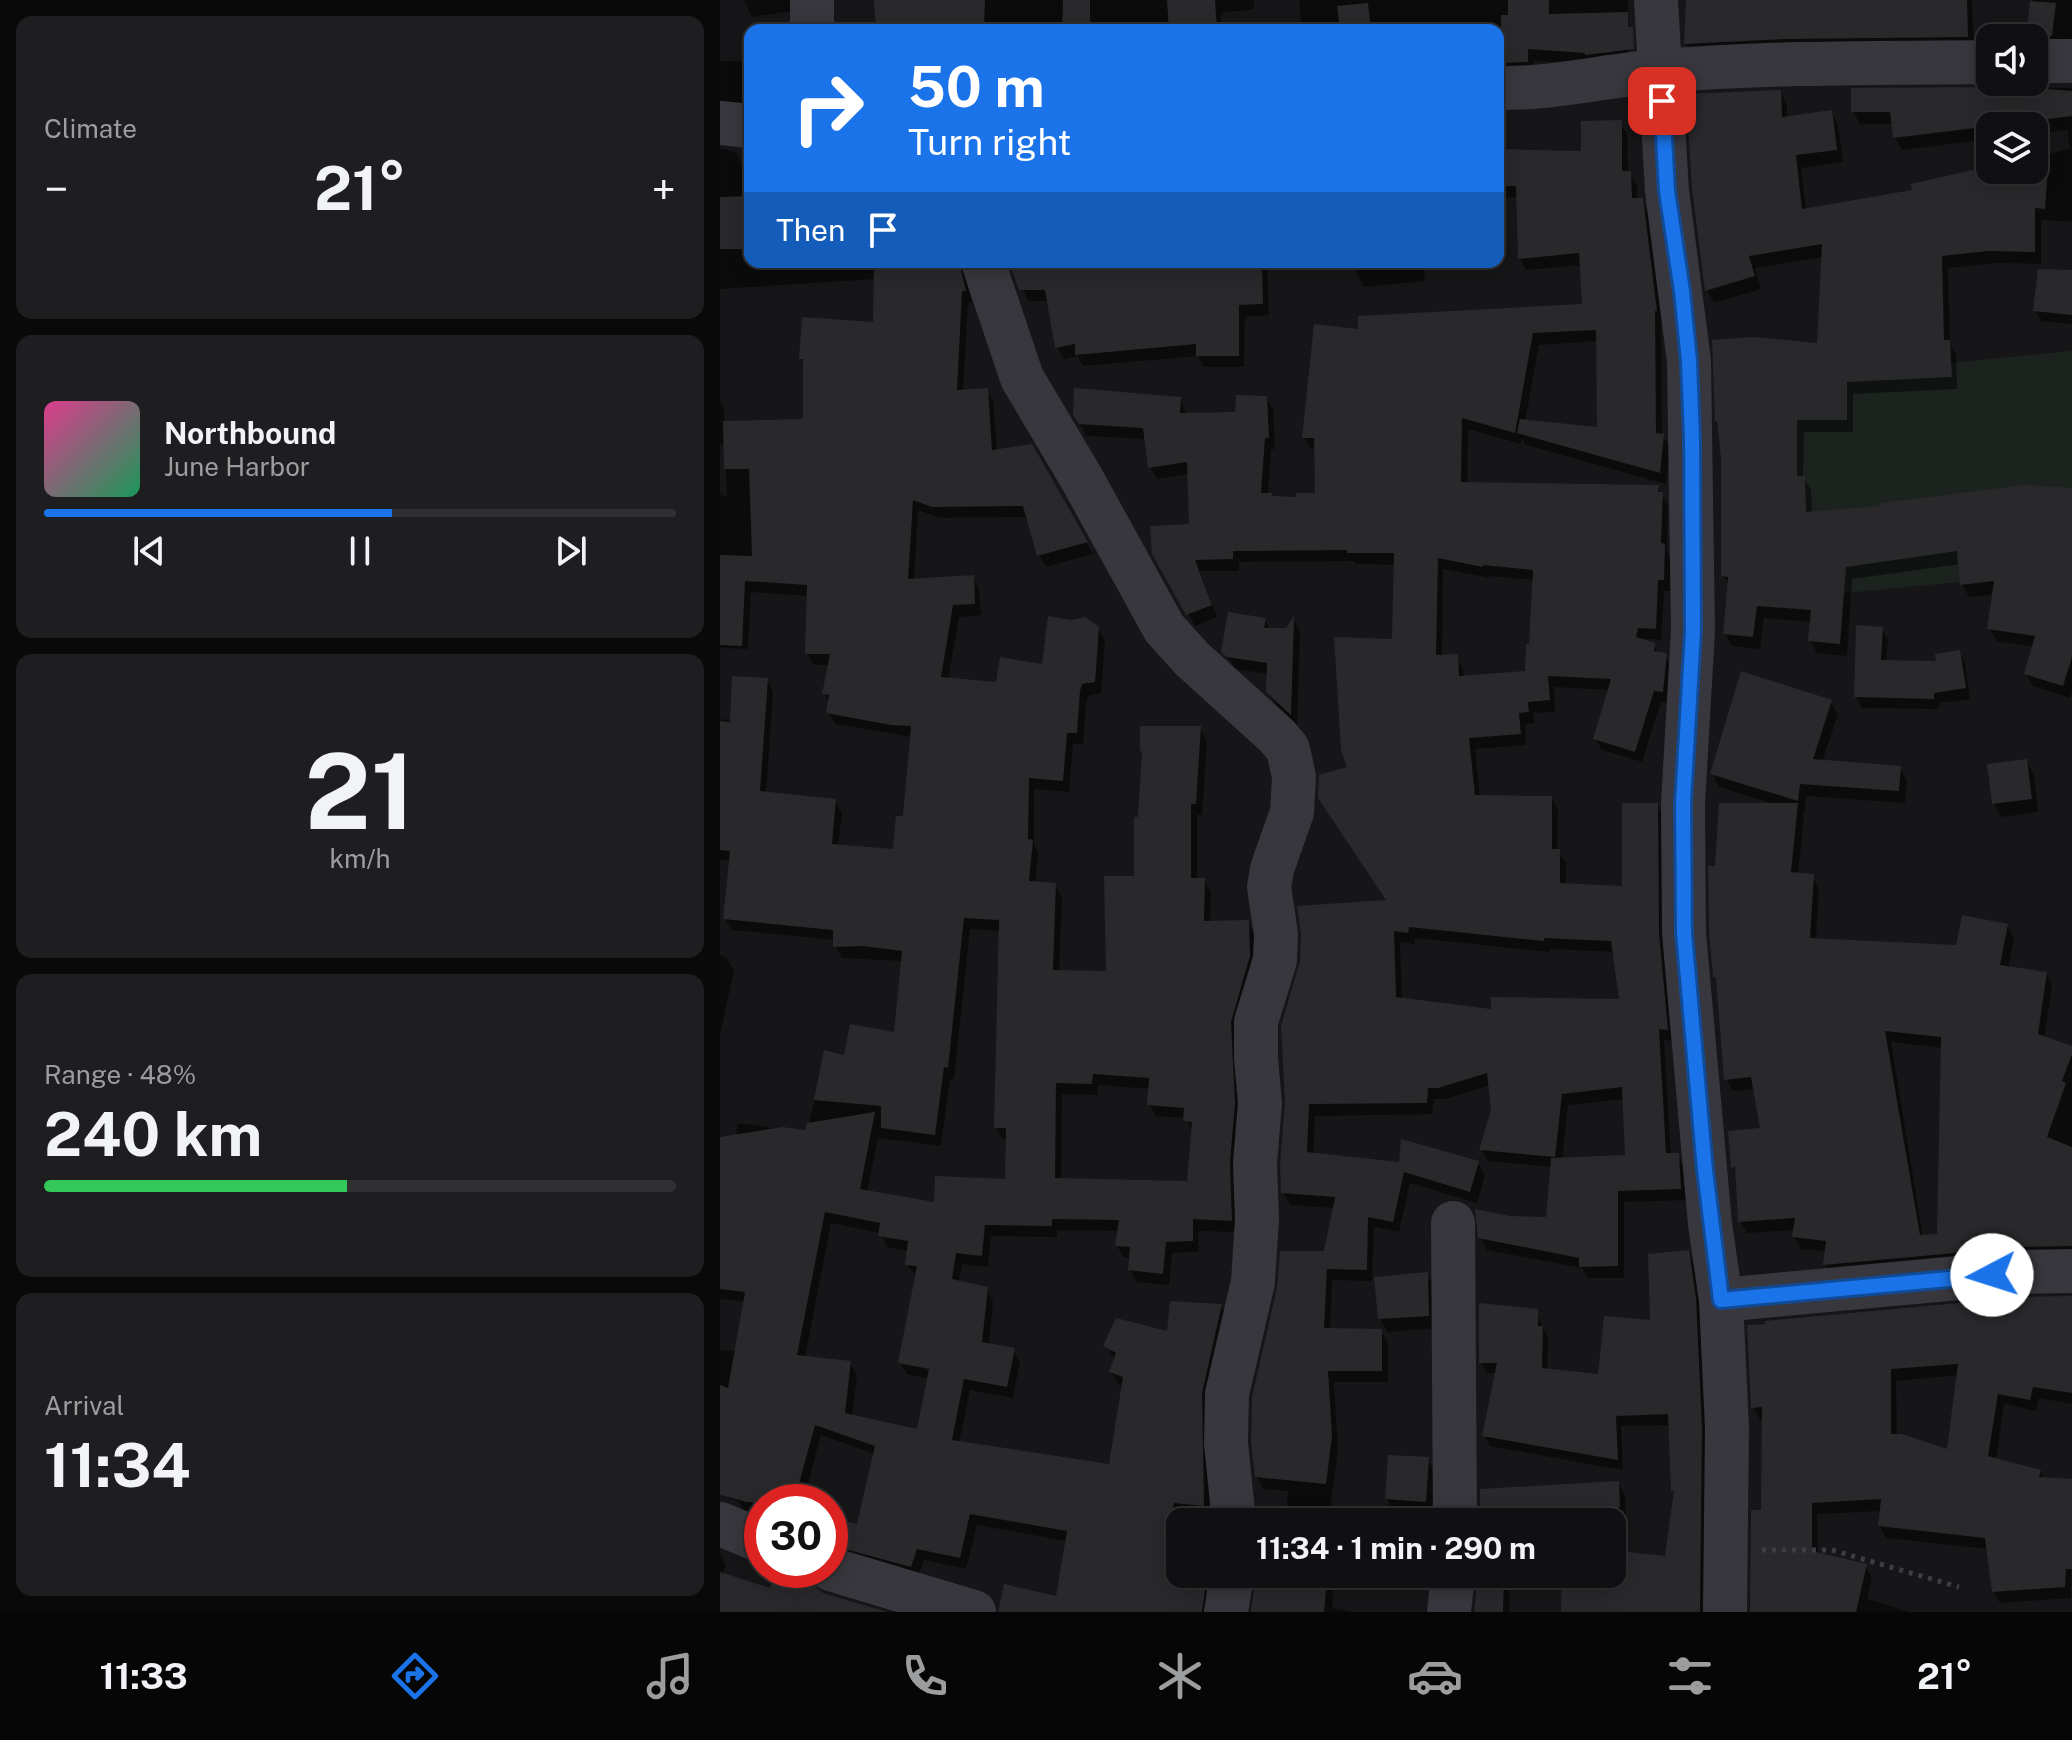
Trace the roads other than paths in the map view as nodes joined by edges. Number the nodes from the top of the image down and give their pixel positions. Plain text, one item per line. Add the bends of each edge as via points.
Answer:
1 (812, 0) edge
2 (1656, 0) edge
3 (812, 24) edge
4 (2048, 61) edge
5 (2072, 61) edge
6 (1976, 62) edge
7 (1661, 71) junction
8 (1504, 88) edge
9 (720, 123) edge
10 (744, 125) edge
11 (985, 268) edge
12 (1453, 1223) dead end
13 (2072, 1271) edge
14 (1721, 1300) junction
15 (1233, 1508) edge
16 (1455, 1508) edge
17 (720, 1524) edge
18 (744, 1534) edge
19 (848, 1574) edge
20 (1230, 1588) edge
21 (1452, 1588) edge
22 (974, 1612) edge
23 (1226, 1612) edge
24 (1449, 1612) edge
25 (1725, 1612) edge

1 - 3 street
2 - 7 street
4 - 5 street
6 - 7 street
7 - 8 street
7 - 14 street via 1667,191 1686,333 1692,438 1693,631 1683,803 1684,933
9 - 10 street
11 - 15 street via 1022,378 1164,628 1277,736 1288,749 1294,777 1292,812 1269,887 1275,960 1256,1022 1260,1103 1253,1282 1227,1394
12 - 16 street
13 - 14 street
14 - 25 street via 1727,1428
17 - 18 street
19 - 22 street
20 - 23 street
21 - 24 street

